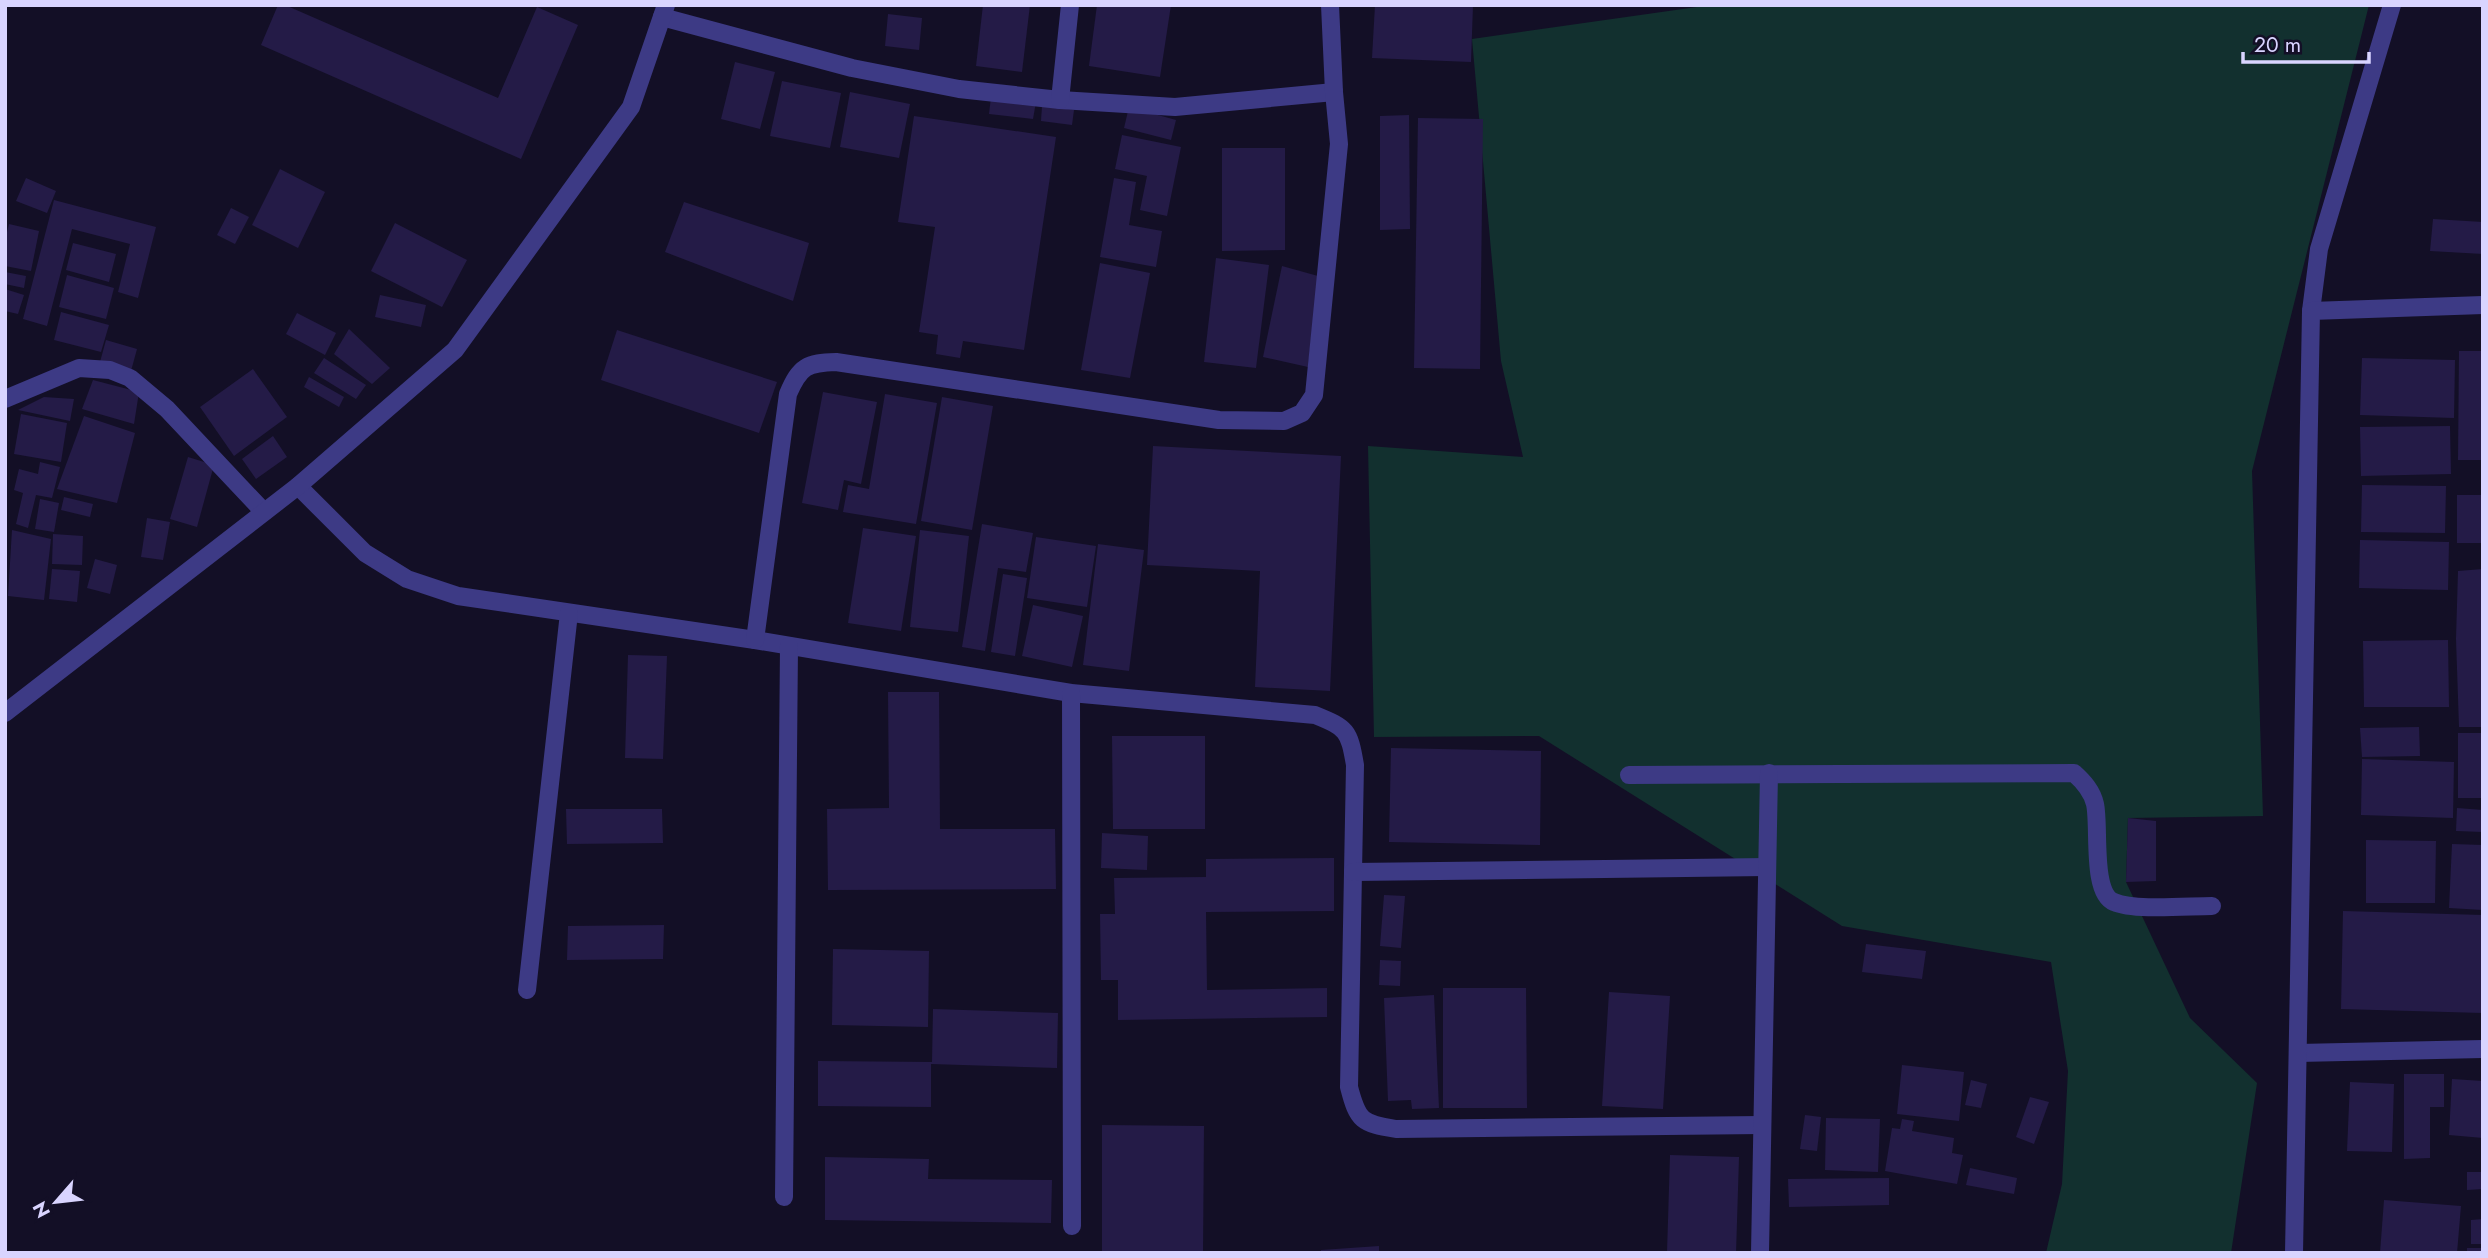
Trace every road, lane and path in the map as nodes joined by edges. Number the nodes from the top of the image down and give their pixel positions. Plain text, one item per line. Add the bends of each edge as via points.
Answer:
1 (1070, 5) edge
2 (1330, 5) edge
3 (2392, 5) edge
4 (664, 11) edge
5 (1334, 92) junction
6 (1060, 100) junction
7 (2483, 305) edge
8 (2311, 311) junction
9 (5, 399) edge
10 (298, 486) junction
11 (264, 512) junction
12 (569, 613) junction
13 (754, 640) junction
14 (789, 646) junction
15 (1071, 693) junction
16 (5, 713) edge
17 (1769, 773) junction
18 (1629, 775) dead end
19 (1767, 867) junction
20 (1353, 872) junction
21 (2212, 906) dead end
22 (527, 990) dead end
23 (2483, 1049) edge
24 (2298, 1053) junction
25 (1762, 1125) junction
26 (784, 1197) dead end
27 (1072, 1226) dead end
28 (1760, 1253) edge
29 (2294, 1253) edge

1 - 6 street
2 - 5 street
3 - 8 street via 2319,249
4 - 6 street via 852,68 960,89
4 - 10 street via 631,107 455,350
5 - 6 street via 1175,107
5 - 13 street via 1339,144 1314,394 1302,413 1284,421 1219,420 836,362 814,363 797,374 788,394
7 - 8 street
8 - 24 street
9 - 11 street via 79,368 110,370 130,378 167,409
10 - 11 street
10 - 12 street via 365,553 407,579 458,596
11 - 16 street
12 - 13 street
12 - 22 street
13 - 14 street
14 - 15 street
14 - 26 street
15 - 20 street via 1315,715 1340,725 1351,740 1355,765
15 - 27 street
17 - 18 street
17 - 19 street
17 - 21 street via 2074,773 2087,785 2095,803 2101,888 2111,901
19 - 20 street
19 - 25 street
20 - 25 street via 1349,1087 1355,1111 1369,1124 1396,1129
23 - 24 street
24 - 29 street
25 - 28 street

